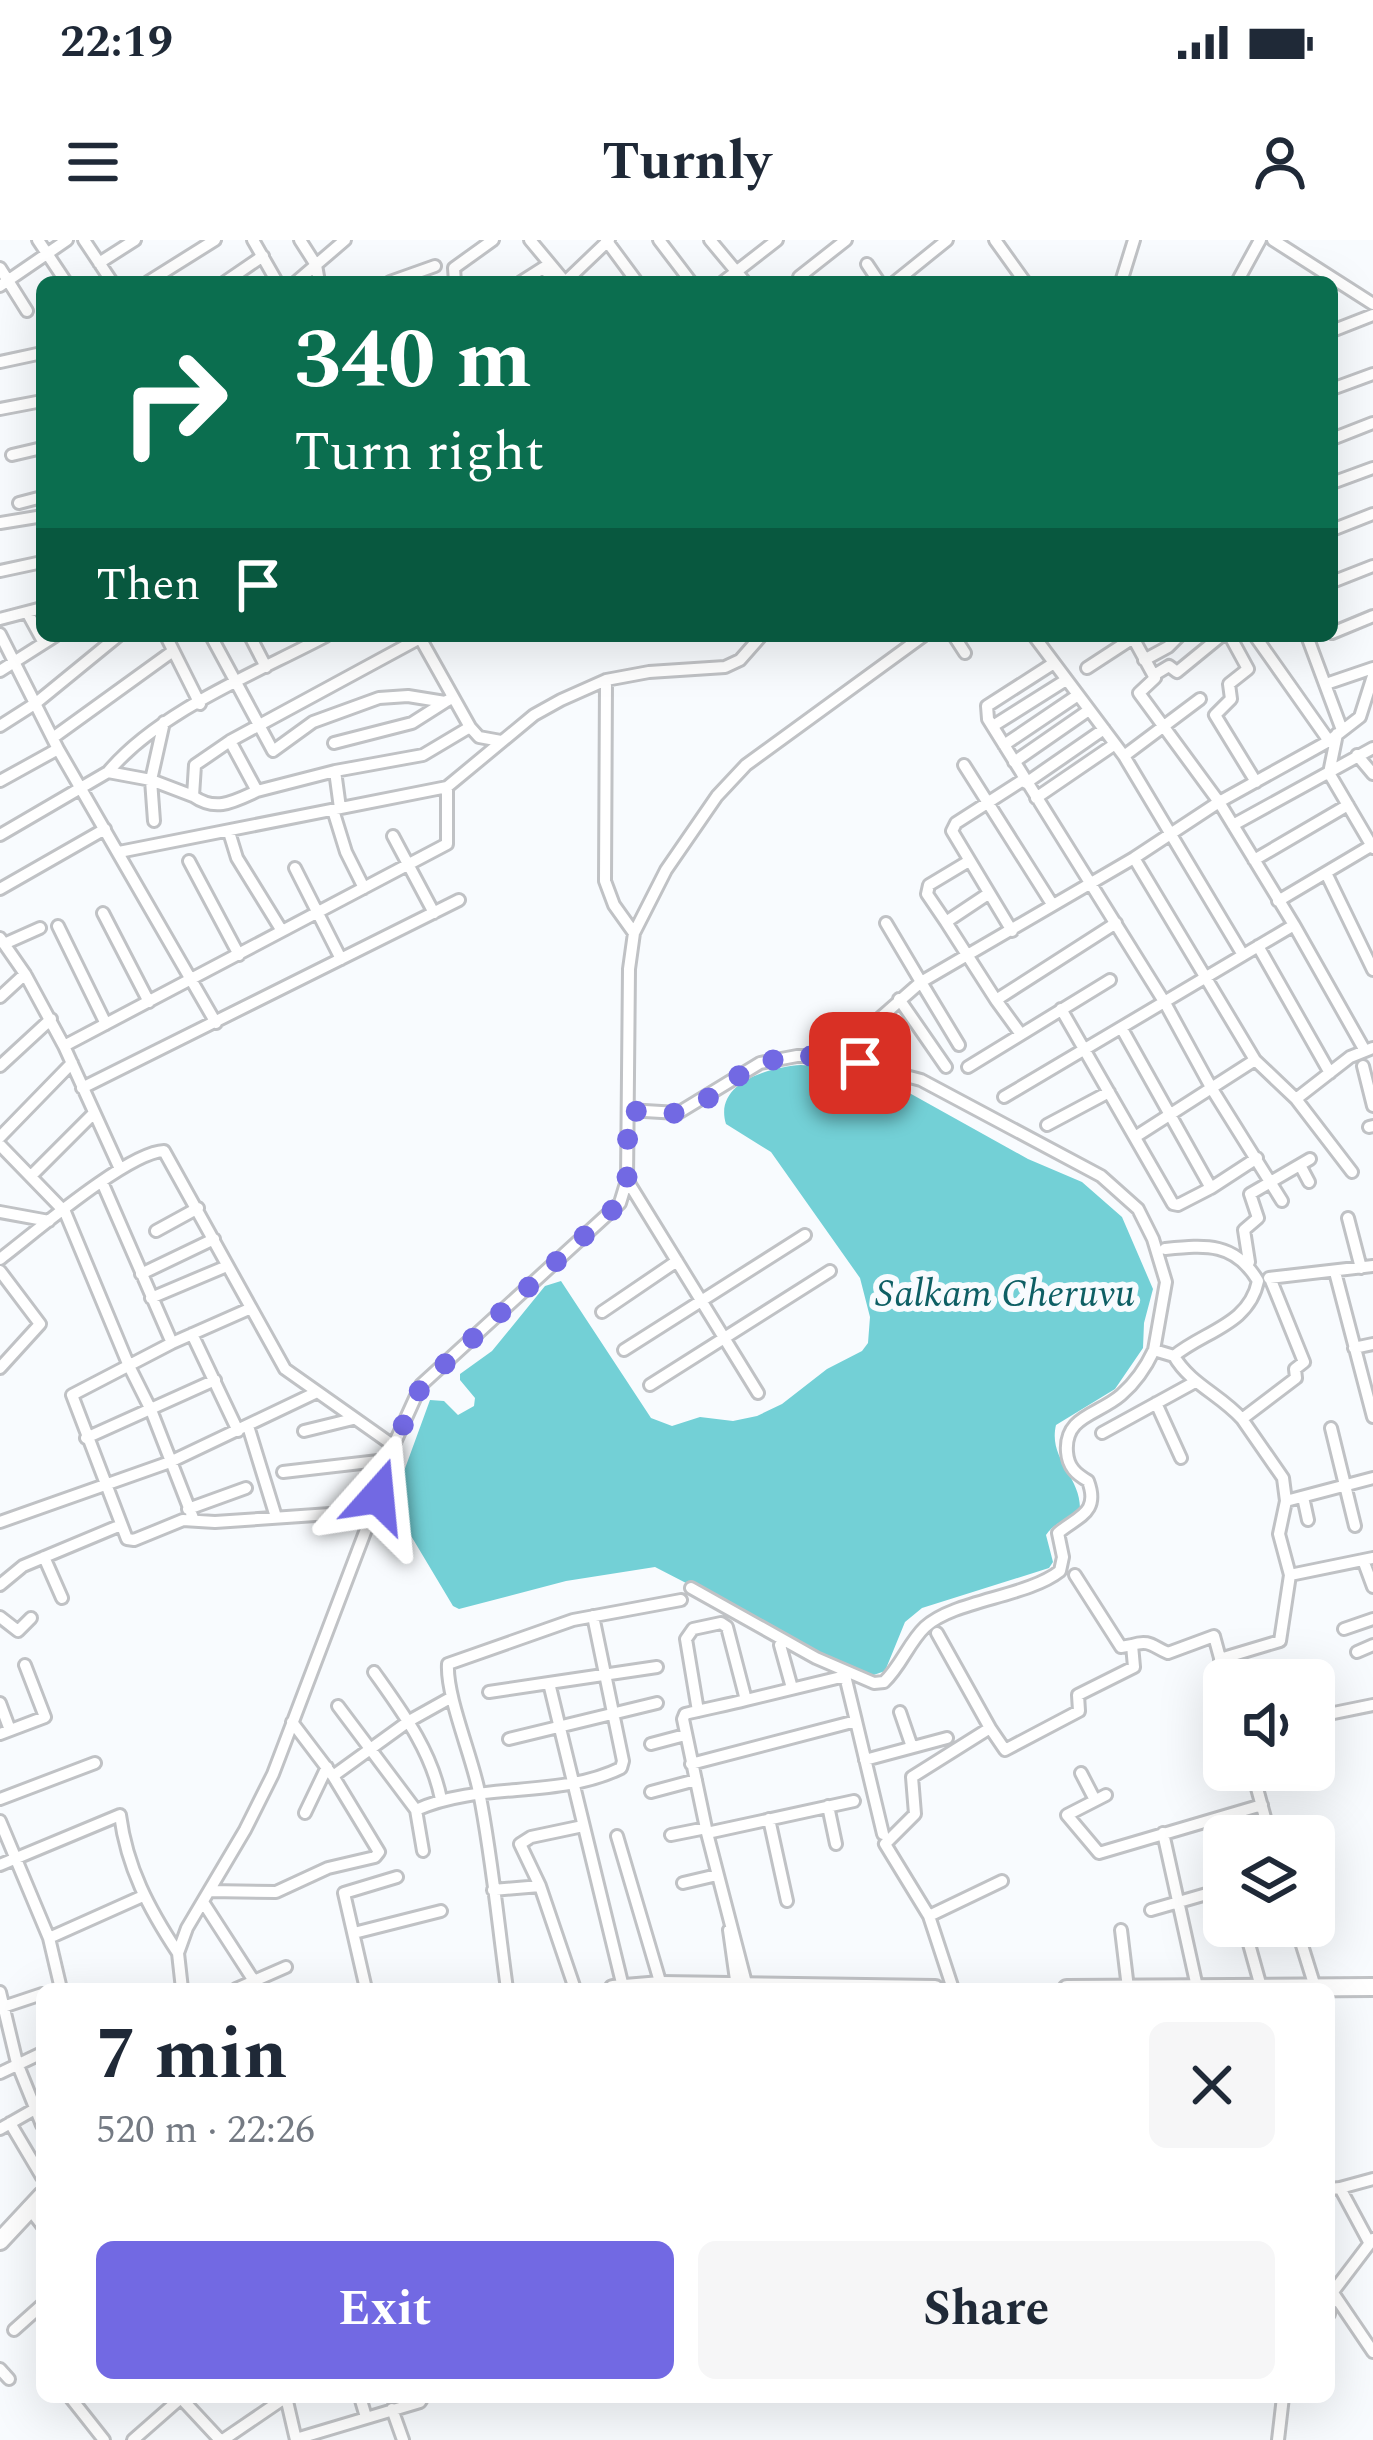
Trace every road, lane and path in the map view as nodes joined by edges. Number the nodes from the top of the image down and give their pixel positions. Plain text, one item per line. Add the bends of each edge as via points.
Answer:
1 (38, 240) edge
2 (67, 240) edge
3 (84, 240) edge
4 (135, 240) edge
5 (215, 240) edge
6 (253, 240) edge
7 (300, 240) edge
8 (345, 240) edge
9 (493, 240) edge
10 (530, 240) edge
11 (608, 240) edge
12 (659, 240) edge
13 (710, 240) edge
14 (777, 240) edge
15 (846, 240) edge
16 (924, 240) edge
17 (947, 240) edge
18 (995, 240) edge
19 (1135, 240) edge
20 (1260, 240) edge
21 (1274, 240) edge
22 (200, 244) edge
23 (933, 251) junction
24 (47, 254) junction
25 (263, 256) junction
26 (99, 263) junction
27 (316, 265) junction
28 (867, 265) dead end
29 (435, 266) dead end
30 (0, 268) edge
31 (62, 276) edge
32 (108, 276) edge
33 (158, 276) edge
34 (234, 276) edge
35 (275, 276) edge
36 (303, 276) edge
37 (318, 276) edge
38 (407, 276) edge
39 (455, 276) edge
40 (557, 276) edge
41 (569, 276) edge
42 (633, 276) edge
43 (687, 276) edge
44 (741, 276) edge
45 (800, 276) edge
46 (875, 276) edge
47 (902, 276) edge
48 (1021, 276) edge
49 (1123, 276) edge
50 (1240, 276) edge
51 (1330, 276) edge
52 (1338, 281) edge
53 (4, 283) edge
54 (1373, 304) edge
55 (27, 311) dead end
56 (1373, 315) edge
57 (1338, 329) edge
58 (36, 354) edge
59 (0, 362) edge
60 (1373, 374) edge
61 (1338, 387) edge
62 (36, 402) edge
63 (0, 410) edge
64 (1373, 423) edge
65 (1338, 437) edge
66 (36, 449) edge
67 (12, 454) dead end
68 (1373, 468) edge
69 (1338, 481) edge
70 (36, 498) edge
71 (19, 502) dead end
72 (1373, 514) edge
73 (36, 517) edge
74 (0, 524) edge
75 (1338, 528) edge
76 (36, 563) edge
77 (1373, 566) edge
78 (0, 571) edge
79 (1338, 580) edge
80 (36, 610) edge
81 (27, 612) junction
82 (1373, 616) edge
83 (0, 619) edge
84 (36, 623) edge
85 (1338, 630) edge
86 (0, 634) edge
87 (47, 642) edge
88 (111, 642) edge
89 (168, 642) edge
90 (214, 642) edge
91 (253, 642) edge
92 (299, 642) edge
93 (315, 642) edge
94 (411, 642) edge
95 (422, 642) edge
96 (756, 642) edge
97 (915, 642) edge
98 (958, 642) edge
99 (1038, 642) edge
100 (1125, 642) edge
101 (1135, 642) edge
102 (1173, 642) edge
103 (1217, 642) edge
104 (1229, 642) edge
105 (1260, 642) edge
106 (1309, 642) edge
107 (302, 649) junction
108 (172, 651) junction
109 (965, 653) dead end
110 (1144, 660) junction
111 (15, 663) junction
112 (1054, 663) junction
113 (266, 667) junction
114 (1087, 668) dead end
115 (0, 671) edge
116 (1373, 672) edge
117 (1154, 675) junction
118 (606, 680) junction
119 (1066, 680) junction
120 (237, 682) junction
121 (1326, 684) junction
122 (1078, 695) junction
123 (1199, 699) dead end
124 (448, 700) junction
125 (36, 704) junction
126 (200, 704) junction
127 (1088, 710) junction
128 (164, 722) junction
129 (0, 726) edge
130 (993, 726) junction
131 (1164, 726) junction
132 (261, 727) junction
133 (470, 727) junction
134 (1104, 729) junction
135 (1336, 735) junction
136 (230, 741) junction
137 (501, 741) junction
138 (56, 743) junction
139 (334, 743) dead end
140 (1115, 744) junction
141 (1004, 745) junction
142 (1373, 748) edge
143 (1357, 754) junction
144 (1124, 756) junction
145 (1014, 762) junction
146 (964, 765) dead end
147 (335, 771) junction
148 (108, 772) junction
149 (1329, 773) junction
150 (1373, 774) edge
151 (152, 780) junction
152 (0, 781) edge
153 (1025, 781) junction
154 (1256, 782) junction
155 (82, 787) junction
156 (447, 787) junction
157 (257, 791) junction
158 (193, 796) junction
159 (1036, 798) junction
160 (1219, 802) junction
161 (987, 803) junction
162 (1348, 805) junction
163 (337, 809) junction
164 (154, 821) dead end
165 (1233, 825) junction
166 (105, 829) junction
167 (230, 832) junction
168 (1171, 834) junction
169 (0, 835) edge
170 (393, 836) dead end
171 (1371, 848) edge
172 (118, 852) junction
173 (1133, 858) junction
174 (1254, 860) junction
175 (189, 861) dead end
176 (969, 861) junction
177 (408, 865) junction
178 (295, 868) dead end
179 (1325, 873) junction
180 (1091, 882) junction
181 (364, 888) junction
182 (0, 890) edge
183 (988, 894) junction
184 (459, 900) dead end
185 (1278, 901) junction
186 (1052, 904) junction
187 (103, 913) dead end
188 (318, 913) junction
189 (434, 913) junction
190 (946, 922) junction
191 (1116, 922) junction
192 (886, 923) dead end
193 (1294, 925) junction
194 (58, 926) dead end
195 (40, 928) dead end
196 (282, 931) junction
197 (1012, 931) junction
198 (634, 933) junction
199 (2, 941) edge
200 (1258, 946) junction
201 (239, 955) junction
202 (1243, 955) junction
203 (341, 958) junction
204 (968, 958) junction
205 (1373, 970) edge
206 (25, 974) junction
207 (1203, 979) junction
208 (192, 980) junction
209 (1110, 980) dead end
210 (921, 982) junction
211 (0, 997) edge
212 (899, 999) junction
213 (996, 1000) junction
214 (149, 1002) junction
215 (1165, 1003) junction
216 (1061, 1009) junction
217 (51, 1019) junction
218 (216, 1023) junction
219 (106, 1024) junction
220 (871, 1026) dead end
221 (1122, 1029) junction
222 (1019, 1033) junction
223 (959, 1045) dead end
224 (64, 1046) junction
225 (1369, 1048) edge
226 (1084, 1049) junction
227 (1255, 1060) junction
228 (72, 1063) junction
229 (0, 1066) edge
230 (1363, 1066) dead end
231 (946, 1067) dead end
232 (968, 1067) dead end
233 (1330, 1073) junction
234 (82, 1088) junction
235 (1212, 1089) junction
236 (1109, 1092) junction
237 (1004, 1097) dead end
238 (1295, 1099) junction
239 (1373, 1106) edge
240 (628, 1110) junction
241 (1170, 1114) junction
242 (92, 1115) junction
243 (1047, 1125) dead end
244 (1135, 1137) junction
245 (0, 1141) edge
246 (1257, 1158) junction
247 (120, 1169) junction
248 (1352, 1172) dead end
249 (32, 1176) junction
250 (627, 1180) junction
251 (1271, 1182) junction
252 (1310, 1182) dead end
253 (102, 1183) junction
254 (1210, 1188) junction
255 (1282, 1201) dead end
256 (198, 1208) junction
257 (0, 1212) edge
258 (65, 1212) junction
259 (1348, 1217) dead end
260 (50, 1222) junction
261 (156, 1231) dead end
262 (805, 1234) dead end
263 (214, 1240) junction
264 (1165, 1250) dead end
265 (0, 1259) edge
266 (677, 1262) junction
267 (227, 1266) junction
268 (1367, 1267) edge
269 (1251, 1268) junction
270 (0, 1270) edge
271 (830, 1271) dead end
272 (1335, 1272) junction
273 (141, 1274) junction
274 (1264, 1280) junction
275 (151, 1298) junction
276 (700, 1298) junction
277 (249, 1310) junction
278 (602, 1312) dead end
279 (192, 1334) junction
280 (725, 1340) junction
281 (172, 1343) junction
282 (1373, 1344) edge
283 (1354, 1348) junction
284 (623, 1350) dead end
285 (1154, 1350) junction
286 (1174, 1356) junction
287 (129, 1366) junction
288 (0, 1368) edge
289 (214, 1380) junction
290 (1195, 1382) junction
291 (650, 1385) dead end
292 (758, 1393) dead end
293 (315, 1394) junction
294 (1124, 1401) dead end
295 (1156, 1403) junction
296 (151, 1410) junction
297 (1133, 1416) junction
298 (1373, 1417) edge
299 (353, 1419) junction
300 (1242, 1419) junction
301 (1331, 1428) dead end
302 (243, 1429) junction
303 (304, 1431) dead end
304 (1102, 1433) dead end
305 (86, 1438) junction
306 (394, 1446) junction
307 (1181, 1458) dead end
308 (387, 1460) junction
309 (170, 1462) junction
310 (283, 1472) dead end
311 (1373, 1478) edge
312 (1346, 1485) junction
313 (105, 1486) junction
314 (245, 1488) dead end
315 (1303, 1497) junction
316 (1286, 1501) junction
317 (373, 1511) junction
318 (190, 1514) junction
319 (276, 1517) junction
320 (1308, 1520) dead end
321 (0, 1522) edge
322 (121, 1525) junction
323 (1355, 1526) dead end
324 (44, 1557) junction
325 (1368, 1559) edge
326 (1291, 1574) junction
327 (1075, 1575) dead end
328 (0, 1585) edge
329 (1373, 1587) edge
330 (691, 1588) dead end
331 (62, 1598) dead end
332 (681, 1600) dead end
333 (593, 1616) junction
334 (0, 1617) edge
335 (31, 1618) dead end
336 (1373, 1619) edge
337 (1344, 1629) dead end
338 (937, 1633) dead end
339 (779, 1645) dead end
340 (1132, 1645) junction
341 (1373, 1646) edge
342 (1357, 1652) dead end
343 (1220, 1659) joint
344 (25, 1665) dead end
345 (657, 1667) dead end
346 (374, 1672) dead end
347 (604, 1673) junction
348 (549, 1683) junction
349 (792, 1688) junction
350 (489, 1692) dead end
351 (452, 1697) junction
352 (746, 1700) junction
353 (0, 1703) edge
354 (657, 1703) dead end
355 (1373, 1705) edge
356 (338, 1706) dead end
357 (698, 1711) junction
358 (900, 1712) dead end
359 (1335, 1713) edge
360 (611, 1715) junction
361 (409, 1721) junction
362 (856, 1721) junction
363 (292, 1722) junction
364 (990, 1728) junction
365 (557, 1729) junction
366 (5, 1732) edge
367 (685, 1735) junction
368 (947, 1738) dead end
369 (509, 1739) dead end
370 (651, 1744) dead end
371 (912, 1747) junction
372 (372, 1750) junction
373 (866, 1760) junction
374 (95, 1763) dead end
375 (692, 1764) junction
376 (330, 1772) junction
377 (1081, 1773) dead end
378 (696, 1780) junction
379 (574, 1782) junction
380 (1258, 1791) edge
381 (651, 1792) dead end
382 (480, 1794) junction
383 (0, 1799) edge
384 (441, 1799) junction
385 (854, 1801) dead end
386 (1262, 1805) junction
387 (828, 1806) junction
388 (416, 1810) junction
389 (305, 1813) dead end
390 (1265, 1815) edge
391 (769, 1819) junction
392 (0, 1821) edge
393 (583, 1826) junction
394 (706, 1830) junction
395 (1163, 1833) junction
396 (883, 1834) dead end
397 (671, 1835) dead end
398 (617, 1836) dead end
399 (836, 1844) dead end
400 (423, 1851) dead end
401 (16, 1858) junction
402 (0, 1865) edge
403 (717, 1875) junction
404 (398, 1877) dead end
405 (1002, 1881) dead end
406 (683, 1883) dead end
407 (540, 1886) junction
408 (494, 1891) junction
409 (1203, 1895) edge
410 (143, 1896) junction
411 (206, 1897) junction
412 (787, 1900) dead end
413 (1179, 1901) junction
414 (1151, 1910) dead end
415 (441, 1911) dead end
416 (929, 1916) junction
417 (1121, 1930) dead end
418 (354, 1933) junction
419 (49, 1938) junction
420 (1250, 1947) edge
421 (1303, 1947) edge
422 (178, 1953) junction
423 (286, 1966) dead end
424 (254, 1981) junction
425 (59, 1983) edge
426 (181, 1983) edge
427 (250, 1983) edge
428 (365, 1983) edge
429 (506, 1983) edge
430 (573, 1983) edge
431 (622, 1983) edge
432 (660, 1983) edge
433 (741, 1983) edge
434 (951, 1983) edge
435 (1127, 1983) edge
436 (1196, 1983) edge
437 (1260, 1983) edge
438 (1314, 1983) edge
439 (1335, 1987) edge
440 (1373, 1987) edge
441 (0, 1992) edge
442 (36, 1996) edge
443 (3, 2006) junction
444 (36, 2055) edge
445 (17, 2063) junction
446 (0, 2073) edge
447 (36, 2103) edge
448 (36, 2108) edge
449 (5, 2126) edge
450 (36, 2169) edge
451 (1373, 2179) edge
452 (1335, 2188) edge
453 (1335, 2189) edge
454 (35, 2201) edge
455 (3, 2230) edge
456 (1371, 2241) edge
457 (1335, 2285) edge
458 (1335, 2296) edge
459 (36, 2310) edge
460 (14, 2330) dead end
461 (1373, 2352) edge
462 (75, 2403) edge
463 (174, 2403) edge
464 (187, 2403) edge
465 (277, 2403) edge
466 (287, 2403) edge
467 (363, 2403) edge
468 (416, 2403) edge
469 (1282, 2403) edge
470 (392, 2409) junction
471 (367, 2417) junction
472 (296, 2439) edge
473 (104, 2440) edge
474 (133, 2440) edge
475 (221, 2440) edge
476 (403, 2440) edge
477 (1278, 2440) edge

1 - 24 street
2 - 24 street
3 - 26 street
4 - 26 street
5 - 22 street
6 - 25 street
7 - 27 street
8 - 27 street
9 - 39 street via 454,268
10 - 40 street
11 - 41 street
11 - 42 street
12 - 43 street
13 - 44 street
14 - 44 street
15 - 45 street
16 - 23 street
17 - 23 street
18 - 48 street
19 - 49 street
20 - 50 street
21 - 51 street
22 - 33 street
23 - 47 street
24 - 31 street
24 - 53 street
25 - 34 street
25 - 35 street
26 - 32 street
27 - 36 street
27 - 37 street
28 - 46 street
29 - 38 street
30 - 53 street
52 - 54 street
53 - 55 street
56 - 57 street
58 - 59 street
60 - 61 street
62 - 63 street
64 - 65 street
66 - 67 street
68 - 69 street
70 - 71 street
72 - 75 street
73 - 74 street
76 - 78 street
77 - 79 street
80 - 81 street
81 - 83 street
81 - 84 street
82 - 85 street
86 - 111 street
87 - 111 street
88 - 125 street
89 - 108 street
90 - 120 street
91 - 113 street
92 - 107 street
93 - 107 street
94 - 132 street
95 - 124 street
96 - 118 street via 724,667
97 - 198 street via 746,765 666,870
98 - 109 street
99 - 112 street
100 - 114 street
101 - 110 street
102 - 110 street
103 - 117 street via 1177,671 1169,666
104 - 154 street via 1248,669 1229,684 1232,699 1215,715
105 - 135 street
106 - 121 street
107 - 113 street
108 - 126 street
108 - 138 street
110 - 117 street
111 - 115 street
111 - 125 street
112 - 119 street
112 - 130 street via 987,706
113 - 120 street
116 - 121 street
116 - 135 street via 1360,717
117 - 131 street via 1138,691
118 - 137 street
118 - 198 street via 604,881
119 - 122 street
119 - 130 street
120 - 126 street
120 - 132 street
121 - 135 street
122 - 127 street
122 - 141 street
123 - 131 street
124 - 132 street via 379,698 313,722 273,751
124 - 133 street
124 - 139 street via 412,723
125 - 129 street
125 - 138 street
126 - 128 street
127 - 134 street
127 - 145 street
128 - 148 street
128 - 151 street
130 - 141 street
131 - 144 street
131 - 160 street
132 - 136 street
133 - 137 street
133 - 147 street via 423,755
134 - 140 street
134 - 153 street
135 - 149 street
135 - 154 street
136 - 157 street
136 - 158 street via 198,760
137 - 156 street
138 - 152 street
138 - 155 street
140 - 144 street
140 - 159 street
141 - 145 street
142 - 143 street
143 - 149 street
143 - 150 street
144 - 168 street
145 - 153 street
146 - 161 street
147 - 157 street
147 - 163 street
148 - 151 street
148 - 155 street
149 - 162 street
149 - 165 street
151 - 158 street
151 - 164 street
153 - 159 street
153 - 161 street
154 - 160 street
155 - 166 street
155 - 169 street
156 - 163 street
156 - 177 street via 447,844
157 - 158 street via 215,806
159 - 180 street
160 - 165 street
160 - 168 street
161 - 176 street via 952,831
161 - 186 street
162 - 171 street
162 - 174 street
163 - 167 street
163 - 181 street
165 - 174 street
166 - 172 street
166 - 182 street
167 - 172 street
167 - 196 street
168 - 173 street
168 - 202 street
170 - 177 street
171 - 179 street
172 - 208 street
173 - 180 street
173 - 207 street
174 - 185 street
175 - 201 street
176 - 183 street
176 - 190 street via 927,887
177 - 181 street
177 - 189 street
178 - 188 street
179 - 185 street
179 - 205 street
180 - 186 street
180 - 191 street
181 - 188 street
183 - 190 street
183 - 197 street
184 - 189 street
185 - 193 street
186 - 197 street
187 - 214 street
188 - 196 street
188 - 203 street
189 - 203 street
190 - 204 street
191 - 213 street
191 - 215 street
192 - 210 street
193 - 200 street
193 - 225 street
194 - 219 street
195 - 199 street
196 - 201 street
197 - 204 street
198 - 240 street
199 - 206 street
200 - 202 street
200 - 233 street
201 - 208 street
202 - 207 street
203 - 218 street
204 - 210 street
204 - 213 street
206 - 211 street
206 - 217 street
207 - 215 street
207 - 227 street
208 - 214 street
208 - 218 street
209 - 216 street
210 - 212 street
210 - 223 street
212 - 220 street
212 - 231 street
213 - 222 street
214 - 219 street
215 - 221 street
215 - 235 street
216 - 222 street
216 - 226 street
217 - 224 street
217 - 229 street
218 - 234 street
219 - 224 street
221 - 226 street
221 - 241 street
222 - 232 street
224 - 228 street
225 - 233 street
226 - 236 street
226 - 237 street
227 - 235 street
227 - 238 street
228 - 234 street
228 - 245 street
230 - 239 street
233 - 238 street
234 - 242 street
235 - 241 street
235 - 246 street
236 - 243 street
236 - 244 street
238 - 248 street
240 - 250 street
240 - 285 street via 687,1110 760,1063 797,1056 921,1080 1101,1176 1138,1209 1166,1282
241 - 244 street
241 - 254 street
242 - 247 street
242 - 249 street
244 - 254 street via 1174,1205
245 - 249 street
246 - 251 street
246 - 254 street
247 - 253 street
247 - 256 street via 164,1151
249 - 258 street
250 - 266 street
250 - 306 street via 620,1203 598,1226 422,1385
251 - 252 street via 1305,1162
251 - 255 street
251 - 269 street via 1250,1194 1258,1218 1244,1230
253 - 258 street
253 - 273 street
256 - 261 street
256 - 263 street
257 - 260 street
258 - 260 street
258 - 287 street
259 - 268 street
260 - 265 street
262 - 276 street
263 - 267 street
263 - 273 street
264 - 269 street via 1227,1250
266 - 276 street
266 - 278 street
267 - 275 street
267 - 277 street
268 - 272 street
269 - 274 street
270 - 288 street via 40,1324
271 - 280 street
272 - 274 street
272 - 283 street
273 - 275 street
274 - 286 street via 1233,1321
274 - 300 street via 1304,1362 1296,1378
275 - 281 street
276 - 280 street
276 - 284 street
277 - 279 street
277 - 293 street via 285,1369
279 - 281 street
279 - 289 street
280 - 291 street
280 - 292 street
281 - 287 street
282 - 283 street
283 - 298 street
285 - 286 street
285 - 330 street via 1119,1397 1067,1433 1067,1460 1088,1481 1093,1505 1058,1533 1060,1571 926,1626 884,1682 816,1658
286 - 290 street
287 - 296 street
287 - 305 street via 72,1395
289 - 296 street
289 - 302 street
290 - 295 street
290 - 300 street
293 - 299 street
293 - 302 street
294 - 297 street
295 - 297 street
295 - 307 street
296 - 305 street
296 - 309 street
297 - 304 street
299 - 303 street
299 - 306 street
300 - 316 street via 1280,1469
301 - 312 street
302 - 309 street
302 - 319 street
305 - 313 street
306 - 308 street
308 - 310 street
308 - 317 street
309 - 313 street
309 - 318 street
311 - 312 street
312 - 315 street
312 - 323 street
313 - 321 street
313 - 322 street
314 - 318 street
315 - 316 street
315 - 320 street
316 - 326 street via 1279,1534
317 - 319 street
317 - 363 street
318 - 319 street via 202,1522
318 - 322 street via 131,1541
322 - 324 street
324 - 328 street
324 - 331 street
325 - 326 street
325 - 329 street
326 - 343 street via 1280,1641
327 - 340 street via 1121,1647
332 - 333 street
333 - 347 street
333 - 351 street via 451,1660
334 - 335 street via 18,1631
336 - 337 street
338 - 364 street
339 - 349 street
340 - 343 street via 1153,1642 1168,1653 1214,1636
340 - 364 street via 1134,1667 1076,1696 1079,1711 1005,1750
341 - 342 street
344 - 366 street via 46,1717
345 - 347 street
346 - 361 street
347 - 348 street
347 - 360 street
348 - 350 street
348 - 365 street
349 - 352 street
349 - 362 street via 846,1679
351 - 361 street
351 - 382 street
352 - 357 street
352 - 357 street via 728,1628 714,1624 686,1639
353 - 366 street
354 - 360 street
355 - 359 street
356 - 372 street
357 - 367 street via 684,1717
358 - 371 street
360 - 365 street
360 - 379 street via 622,1765
361 - 372 street
361 - 384 street
362 - 373 street
362 - 375 street
363 - 376 street
363 - 411 street
364 - 416 street via 912,1777 915,1814 885,1844
365 - 369 street
365 - 379 street
367 - 370 street
367 - 375 street
368 - 371 street
371 - 373 street
372 - 376 street
372 - 388 street
373 - 396 street
374 - 383 street
375 - 378 street
376 - 389 street
376 - 411 street via 378,1848 375,1857 276,1892
377 - 395 street via 1100,1798 1066,1817 1097,1852
378 - 381 street
378 - 394 street
379 - 382 street
379 - 393 street
380 - 386 street
382 - 384 street
382 - 408 street
384 - 388 street
385 - 387 street
386 - 390 street
386 - 395 street
387 - 391 street
387 - 399 street
388 - 400 street
391 - 394 street
391 - 412 street
392 - 401 street
393 - 407 street via 520,1844
393 - 431 street
394 - 397 street
394 - 403 street
395 - 413 street
398 - 432 street
401 - 402 street
401 - 410 street via 120,1815
401 - 419 street
403 - 406 street
403 - 433 street
404 - 418 street via 347,1889
405 - 416 street
407 - 408 street
407 - 430 street
408 - 429 street
409 - 413 street
410 - 419 street
410 - 422 street
411 - 422 street
411 - 424 street
413 - 414 street
413 - 436 street
415 - 418 street
416 - 434 street
417 - 435 street
418 - 428 street
419 - 425 street
420 - 437 street
421 - 438 street
422 - 426 street
423 - 424 street
424 - 427 street
439 - 440 highway
441 - 443 street
442 - 443 street
443 - 445 street
444 - 445 street
445 - 446 street
445 - 447 street
448 - 449 street
449 - 450 street
451 - 452 street
453 - 456 street
454 - 455 highway
456 - 457 street
458 - 461 street
459 - 460 street
462 - 473 street
463 - 474 street
464 - 475 street
465 - 475 street
466 - 472 street
467 - 471 street
468 - 470 street
469 - 477 street
470 - 471 street
470 - 476 street
471 - 472 street

